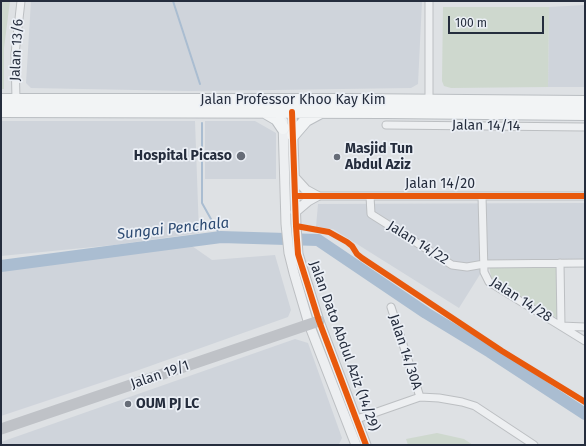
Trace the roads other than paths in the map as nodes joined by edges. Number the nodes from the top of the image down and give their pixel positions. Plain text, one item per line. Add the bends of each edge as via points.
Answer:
1 (21, 1) edge
2 (429, 1) edge
3 (1, 100) edge
4 (16, 100) junction
5 (259, 100) junction
6 (325, 100) junction
7 (585, 102) edge
8 (429, 107) junction
9 (1, 111) edge
10 (287, 111) junction
11 (265, 112) junction
12 (320, 112) junction
13 (585, 114) edge
14 (386, 125) dead end
15 (585, 127) edge
16 (283, 128) junction
17 (293, 135) junction
18 (294, 178) junction
19 (285, 184) junction
20 (295, 196) junction
21 (317, 196) junction
22 (370, 196) junction
23 (482, 196) junction
24 (585, 196) edge
25 (291, 211) junction
26 (560, 263) junction
27 (585, 263) edge
28 (484, 264) junction
29 (391, 307) dead end
30 (314, 322) junction
31 (561, 326) junction
32 (585, 327) edge
33 (585, 341) edge
34 (420, 397) junction
35 (357, 420) junction
36 (1, 428) edge
37 (352, 435) junction
38 (350, 445) edge
39 (356, 445) edge
40 (366, 445) edge
41 (534, 445) edge

1 - 4 street, Jalan 13/6 via 15,54
2 - 8 street
3 - 4 main road, Jalan Professor Khoo Kay Kim
4 - 5 main road, Jalan Professor Khoo Kay Kim
5 - 6 main road, Jalan Professor Khoo Kay Kim
5 - 10 main road
6 - 8 main road, Jalan Professor Khoo Kay Kim
6 - 10 main road via 298,103
7 - 8 main road, Jalan Professor Khoo Kay Kim
8 - 12 main road, Jalan Professor Khoo Kay Kim
8 - 13 main road, Jalan Professor Khoo Kay Kim
9 - 11 main road, Jalan Professor Khoo Kay Kim
10 - 11 main road, Jalan Professor Khoo Kay Kim
10 - 12 main road, Jalan Professor Khoo Kay Kim
10 - 16 street
10 - 17 street
11 - 16 main road via 277,119
12 - 17 main road via 306,120
14 - 15 street, Jalan 14/14
16 - 19 street
17 - 18 street
18 - 20 street
18 - 21 street via 306,190
19 - 20 street
19 - 25 street
20 - 21 street, Jalan 14/20
20 - 25 street via 290,200
21 - 22 street, Jalan 14/20
21 - 25 street
22 - 23 street, Jalan 14/20
22 - 28 street, Jalan 14/22 via 371,214 452,265 466,267
23 - 24 street, Jalan 14/20
23 - 28 street, Jalan 14/28
25 - 30 street, Jalan Dato Abdul Aziz (14/29) via 294,253
26 - 27 street
26 - 28 street
26 - 31 street
28 - 31 street, Jalan 14/28 via 484,272 489,282
29 - 34 street, Jalan 14/30A
30 - 35 street, Jalan Dato Abdul Aziz (14/29)
30 - 36 main road, Jalan 19/1
30 - 37 street, Jalan Dato Abdul Aziz (14/29)
31 - 32 street
31 - 33 street, Jalan 14/28
34 - 35 street
34 - 41 street via 439,398 475,406
35 - 40 street, Jalan Dato Abdul Aziz (14/29)
37 - 38 street
37 - 39 street, Jalan Dato Abdul Aziz (14/29)

